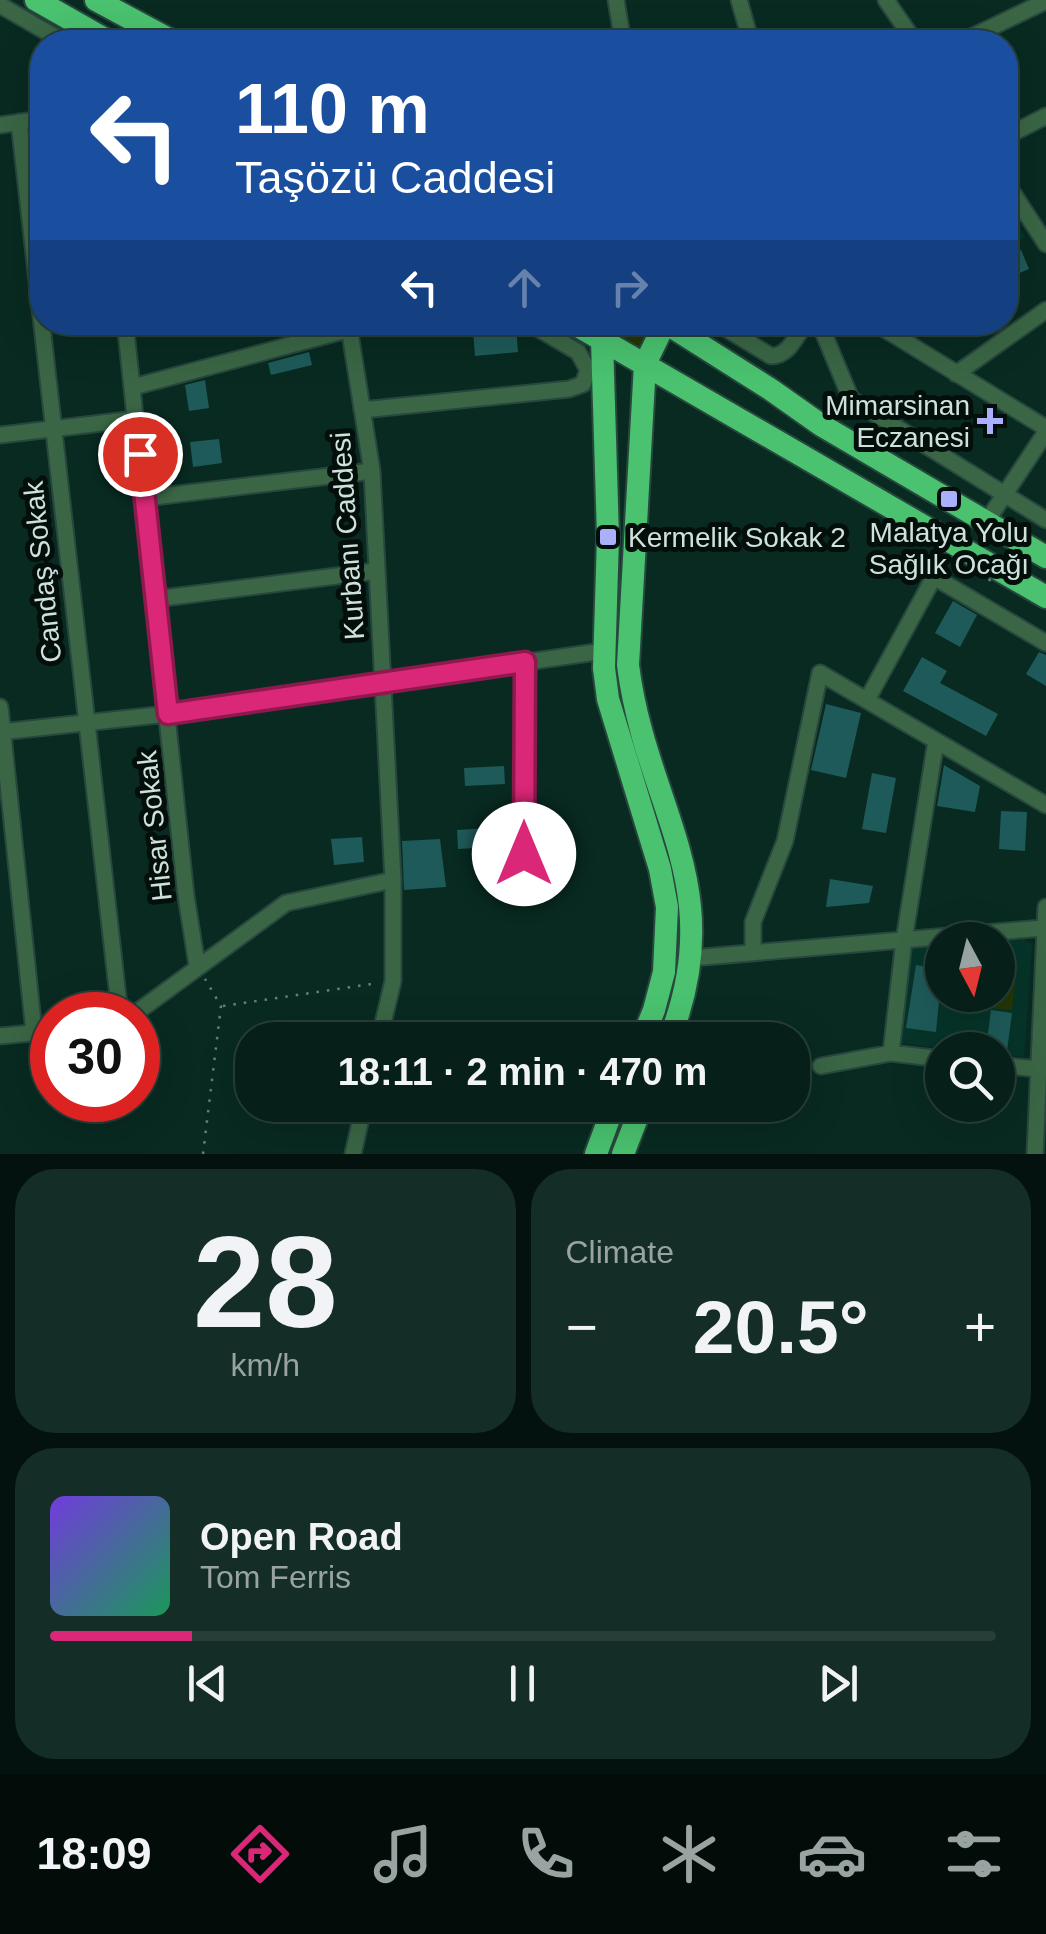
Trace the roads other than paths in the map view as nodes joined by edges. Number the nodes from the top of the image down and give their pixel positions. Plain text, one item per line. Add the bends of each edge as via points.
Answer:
1 (36, 0) edge
2 (96, 0) edge
3 (616, 0) edge
4 (740, 0) edge
5 (886, 0) edge
6 (1046, 1) edge
7 (0, 5) edge
8 (43, 30) edge
9 (89, 30) edge
10 (152, 30) edge
11 (622, 30) edge
12 (748, 30) edge
13 (906, 30) edge
14 (986, 30) edge
15 (1046, 116) edge
16 (30, 121) edge
17 (19, 122) junction
18 (0, 124) edge
19 (1018, 130) edge
20 (1018, 201) edge
21 (30, 228) edge
22 (1046, 244) edge
23 (1046, 310) edge
24 (1018, 330) edge
25 (41, 335) edge
26 (127, 335) edge
27 (300, 335) edge
28 (350, 335) edge
29 (549, 335) edge
30 (607, 335) edge
31 (611, 335) edge
32 (659, 335) edge
33 (684, 335) edge
34 (736, 335) edge
35 (797, 335) edge
36 (825, 335) edge
37 (893, 335) edge
38 (1011, 335) edge
39 (644, 364) junction
40 (956, 374) junction
41 (133, 387) junction
42 (362, 410) junction
43 (136, 419) junction
44 (51, 429) junction
45 (1046, 430) edge
46 (0, 435) edge
47 (372, 472) junction
48 (1003, 495) junction
49 (145, 498) junction
50 (1046, 520) edge
51 (986, 521) junction
52 (1046, 557) edge
53 (376, 571) junction
54 (1046, 597) edge
55 (155, 599) junction
56 (1046, 642) edge
57 (603, 651) junction
58 (525, 662) junction
59 (382, 682) junction
60 (866, 700) junction
61 (0, 707) edge
62 (168, 714) junction
63 (85, 723) junction
64 (2, 732) edge
65 (936, 741) junction
66 (1046, 806) edge
67 (524, 854) dead end
68 (392, 880) junction
69 (1046, 907) edge
70 (1043, 928) junction
71 (904, 940) junction
72 (753, 952) junction
73 (692, 958) junction
74 (197, 965) junction
75 (117, 992) edge
76 (30, 994) edge
77 (160, 994) edge
78 (384, 1022) edge
79 (649, 1022) edge
80 (676, 1022) edge
81 (30, 1032) edge
82 (0, 1036) edge
83 (892, 1053) junction
84 (925, 1057) edge
85 (820, 1066) dead end
86 (1015, 1067) edge
87 (1038, 1069) junction
88 (360, 1122) edge
89 (608, 1122) edge
90 (635, 1122) edge
91 (353, 1154) edge
92 (596, 1154) edge
93 (623, 1154) edge
94 (1035, 1154) edge

1 - 9 highway
2 - 10 highway
3 - 11 street
4 - 12 street
5 - 13 street
6 - 14 street
7 - 8 street
15 - 19 street
16 - 17 street
17 - 18 street
17 - 21 street, Candaş Sokak
20 - 22 street
23 - 24 street
25 - 44 street, Candaş Sokak
26 - 41 street, Hisar Sokak
27 - 41 street
28 - 42 street, Kurbanı Caddesi
29 - 42 street via 578,352 588,370 583,384
30 - 57 highway
31 - 39 highway
32 - 39 highway
33 - 51 highway via 820,425
34 - 35 street via 778,356
36 - 48 street via 850,400
37 - 40 street
38 - 40 street
39 - 54 highway
39 - 73 highway via 628,665 687,875
40 - 45 street
41 - 43 street, Hisar Sokak
42 - 47 street, Kurbanı Caddesi
43 - 44 street
43 - 49 street, Hisar Sokak
44 - 46 street
44 - 63 street, Candaş Sokak
45 - 48 street
47 - 49 street
47 - 53 street, Kurbanı Caddesi
48 - 50 street
48 - 51 street
49 - 55 street, Hisar Sokak
51 - 52 highway
53 - 55 street
53 - 59 street, Kurbanı Caddesi
55 - 62 street, Hisar Sokak
56 - 60 street via 934,577
57 - 58 street
57 - 79 highway via 608,699 667,907 664,972
58 - 59 street
58 - 67 street
59 - 62 street
59 - 68 street, Kurbanı Caddesi
60 - 65 street
60 - 72 street via 820,673 785,842 753,922
61 - 64 street
62 - 63 street
62 - 74 street, Hisar Sokak
63 - 64 street
63 - 75 street, Candaş Sokak
64 - 76 street
65 - 66 street
65 - 71 street
68 - 74 street via 286,903
68 - 78 street, Kurbanı Caddesi via 394,980
69 - 70 street
70 - 71 street
70 - 87 street
71 - 72 street
71 - 83 street
72 - 73 street
73 - 80 highway
74 - 77 street
81 - 82 street
83 - 84 street
83 - 85 street
86 - 87 street
87 - 94 street
88 - 91 street
89 - 92 highway
90 - 93 highway

